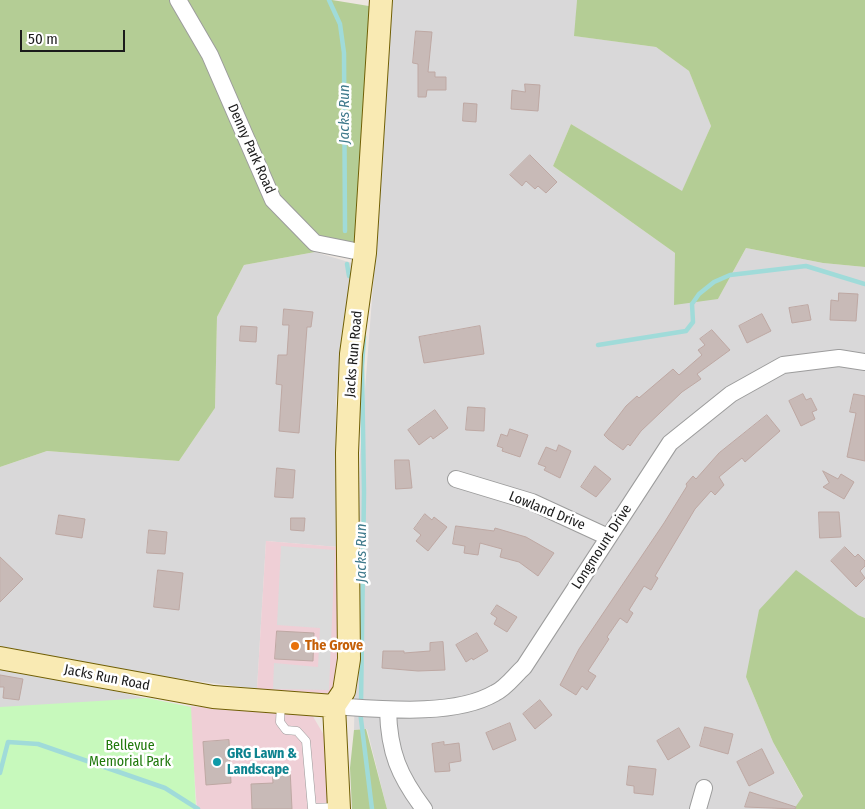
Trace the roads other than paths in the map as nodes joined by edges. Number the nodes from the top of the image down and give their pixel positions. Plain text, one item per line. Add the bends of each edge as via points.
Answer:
1 (178, 0) edge
2 (382, 0) edge
3 (364, 253) junction
4 (865, 362) edge
5 (456, 479) dead end
6 (608, 537) junction
7 (0, 658) edge
8 (281, 702) junction
9 (352, 707) junction
10 (388, 710) junction
11 (704, 788) dead end
12 (339, 808) edge
13 (424, 809) edge
14 (698, 809) edge

1 - 3 street, Denny Park Road via 210,55 273,200 314,243
2 - 3 street, Jacks Run Road
3 - 9 street, Jacks Run Road via 351,354 348,443 349,659 344,691
4 - 6 street, Longmount Drive via 839,358 783,365 731,394 670,444
5 - 6 street, Lowland Drive via 532,502
6 - 10 street, Longmount Drive via 524,667 496,693 463,705
7 - 8 street, Jacks Run Road via 213,697
8 - 9 street, Jacks Run Road
8 - 12 lane via 280,722 286,730 297,731 306,741 312,808
9 - 10 street, Longmount Drive
9 - 12 street, Jacks Run Road
10 - 13 street via 392,752 402,776
11 - 14 street

